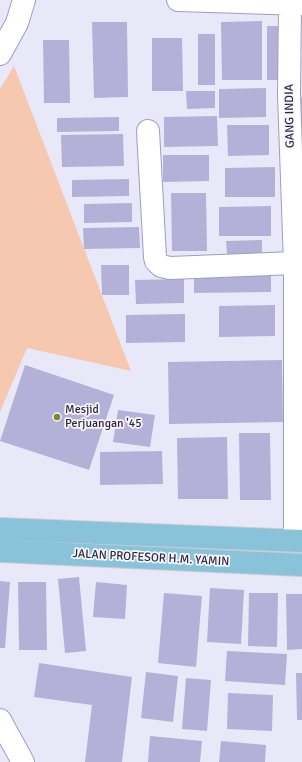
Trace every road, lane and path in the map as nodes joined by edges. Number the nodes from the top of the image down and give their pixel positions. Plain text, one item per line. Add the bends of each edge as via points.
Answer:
1 (24, 0) edge
2 (178, 0) edge
3 (200, 0) edge
4 (296, 4) edge
5 (0, 54) edge
6 (148, 131) dead end
7 (295, 263) junction
8 (0, 529) edge
9 (298, 541) edge
10 (0, 551) edge
11 (302, 565) edge
12 (0, 720) edge
13 (23, 762) edge

1 - 5 street via 16,23
2 - 3 street
3 - 4 street
4 - 7 street, GANG INDIA via 289,95
6 - 7 street via 156,261 170,268
7 - 9 street, GANG INDIA
8 - 9 main road, JALAN PROFESOR H.M. YAMIN
10 - 11 main road, JALAN PROFESOR H.M. YAMIN
12 - 13 street

